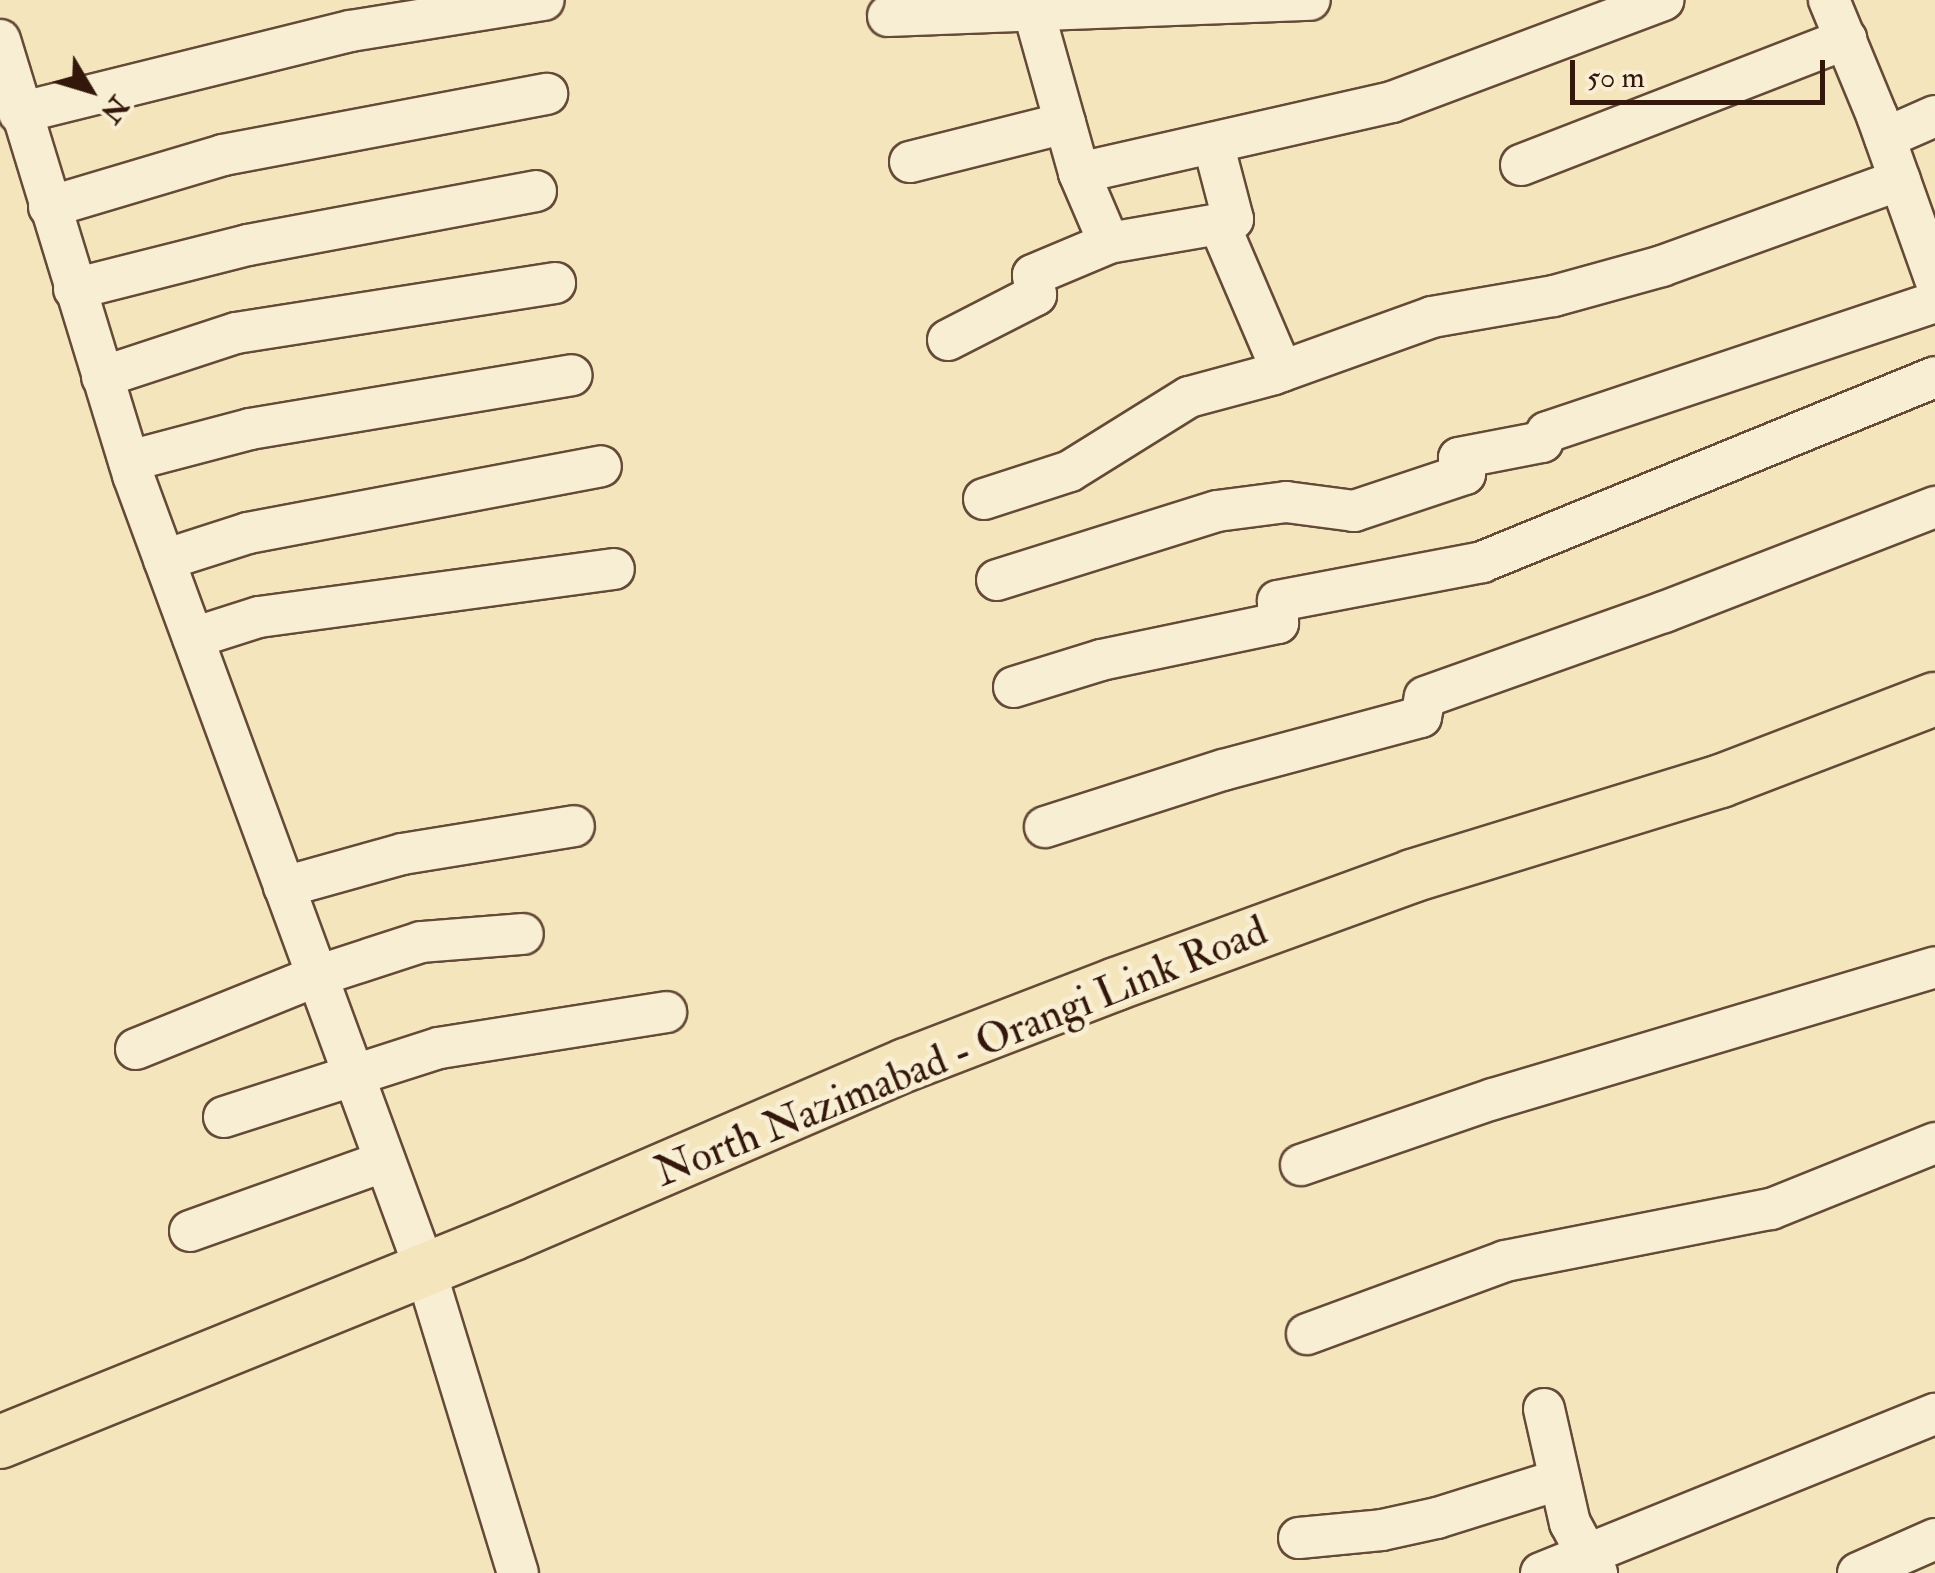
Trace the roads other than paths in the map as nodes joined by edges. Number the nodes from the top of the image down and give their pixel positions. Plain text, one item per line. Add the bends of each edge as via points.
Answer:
1 (544, 0) edge
2 (1310, 0) edge
3 (1664, 0) edge
4 (1830, 0) edge
5 (1238, 2) edge
6 (1033, 9) junction
7 (888, 16) dead end
8 (1846, 39) junction
9 (0, 40) edge
10 (546, 94) dead end
11 (19, 112) junction
12 (1935, 116) edge
13 (1066, 123) junction
14 (1885, 138) junction
15 (1213, 143) junction
16 (910, 162) dead end
17 (1521, 165) dead end
18 (1079, 173) junction
19 (1900, 180) junction
20 (536, 191) dead end
21 (49, 208) junction
22 (1220, 224) junction
23 (1109, 243) junction
24 (1935, 279) edge
25 (555, 283) dead end
26 (74, 288) junction
27 (1935, 302) edge
28 (948, 340) dead end
29 (1282, 371) junction
30 (571, 375) dead end
31 (1935, 377) edge
32 (102, 378) junction
33 (128, 462) junction
34 (601, 466) dead end
35 (984, 499) dead end
36 (1935, 507) edge
37 (164, 560) junction
38 (614, 568) dead end
39 (997, 580) dead end
40 (193, 638) junction
41 (1014, 686) dead end
42 (1935, 699) edge
43 (574, 826) dead end
44 (1044, 828) dead end
45 (284, 887) junction
46 (523, 934) dead end
47 (1935, 967) edge
48 (317, 976) junction
49 (666, 1012) dead end
50 (136, 1049) dead end
51 (354, 1079) junction
52 (224, 1118) dead end
53 (1935, 1142) edge
54 (385, 1161) junction
55 (1301, 1165) dead end
56 (190, 1231) dead end
57 (424, 1269) junction
58 (1306, 1334) dead end
59 (1544, 1409) dead end
60 (1935, 1414) edge
61 (0, 1442) edge
62 (1558, 1480) junction
63 (1298, 1538) dead end
64 (1935, 1539) edge
65 (1592, 1562) edge
66 (518, 1573) edge
67 (1541, 1573) edge
68 (1858, 1573) edge

1 - 11 street via 350,31
2 - 5 street
3 - 15 street via 1392,102
4 - 8 street
5 - 6 street
6 - 7 street
6 - 13 street
8 - 14 street
8 - 17 street
9 - 11 street
10 - 21 street via 223,155
11 - 21 street
12 - 14 street
13 - 16 street
13 - 18 street
14 - 19 street
15 - 18 street
15 - 22 street via 1233,219
18 - 23 street
19 - 24 street
19 - 29 street via 1662,266 1554,296 1432,317
20 - 26 street via 248,245
21 - 26 street
22 - 23 street
22 - 29 street
23 - 28 street via 1033,275 1036,295
25 - 32 street via 236,333
26 - 32 street
27 - 39 street via 1547,432 1542,442 1459,458 1465,474 1354,510 1286,502 1217,511
29 - 35 street via 1190,397 1070,471
30 - 33 street via 250,428
31 - 41 street via 1482,562 1278,601 1278,623 1101,660
32 - 33 street
33 - 37 street
34 - 37 street via 248,533
36 - 44 street via 1426,697 1421,716
37 - 40 street
38 - 40 street via 259,617
40 - 45 street
42 - 57 main road, North Nazimabad - Orangi Link Road via 1721,781 1412,876 1116,984 906,1065
43 - 45 street via 402,854
45 - 48 street
46 - 48 street via 420,942
47 - 55 street via 1493,1099
48 - 50 street
48 - 51 street
49 - 51 street via 440,1048
51 - 52 street
51 - 54 street
53 - 58 street via 1771,1210 1505,1260
54 - 56 street
54 - 57 street
57 - 61 main road, North Nazimabad - Orangi Link Road
57 - 66 street
59 - 62 street
60 - 65 street
62 - 63 street via 1437,1518
62 - 65 street via 1570,1522
64 - 68 street
65 - 67 street

